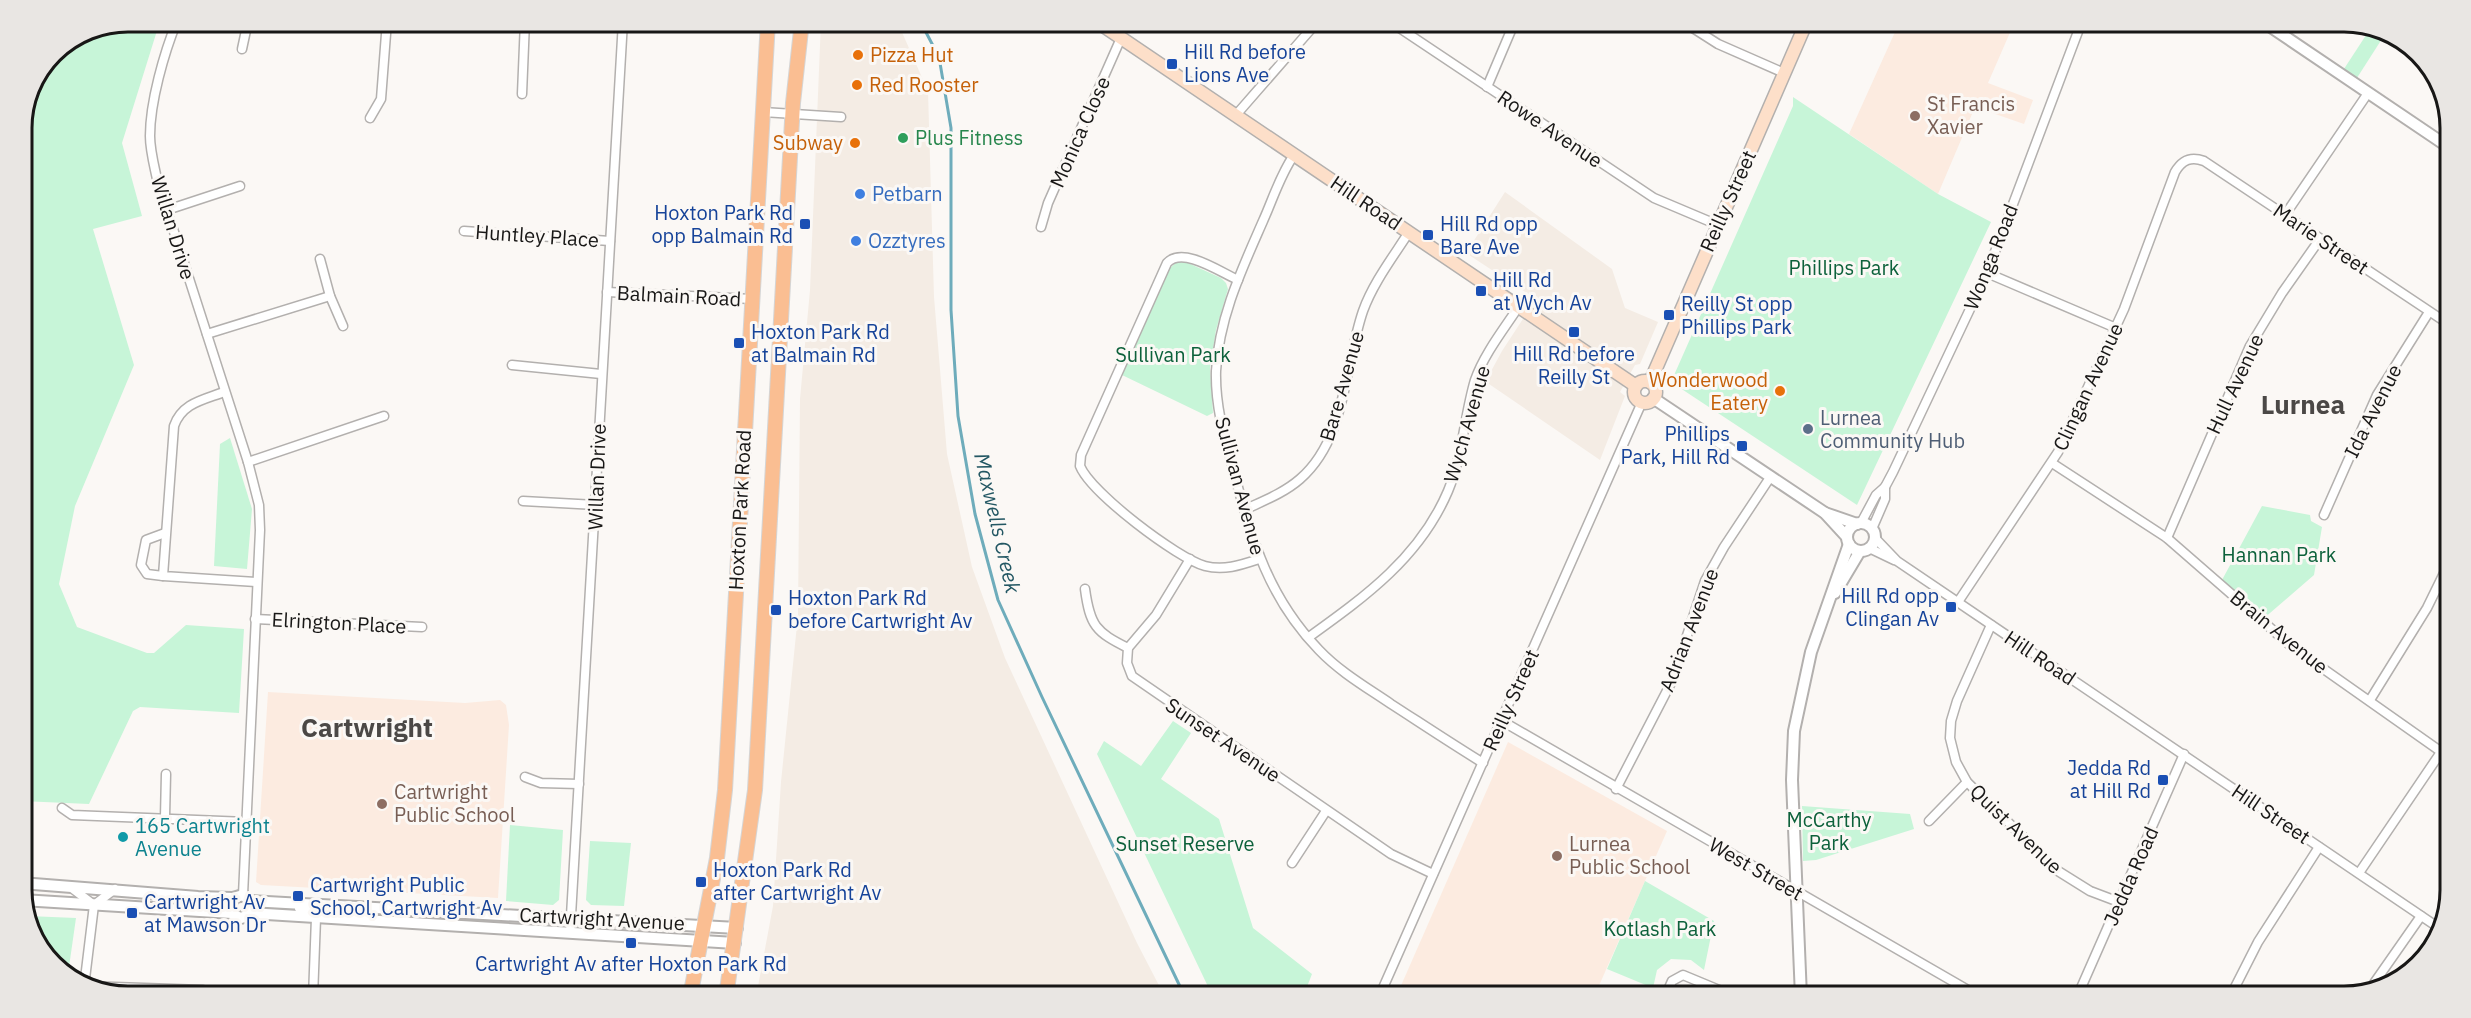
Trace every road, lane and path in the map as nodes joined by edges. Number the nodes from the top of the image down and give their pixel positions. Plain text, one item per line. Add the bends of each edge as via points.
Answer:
1 (174, 31) edge
2 (246, 31) edge
3 (386, 31) edge
4 (525, 31) edge
5 (622, 31) edge
6 (768, 31) edge
7 (800, 31) edge
8 (1111, 31) edge
9 (1309, 31) edge
10 (1404, 31) edge
11 (1511, 31) edge
12 (1698, 31) edge
13 (1803, 31) edge
14 (2078, 31) edge
15 (2277, 31) edge
16 (1121, 38) junction
17 (242, 49) dead end
18 (1784, 74) junction
19 (1487, 87) junction
20 (2368, 93) junction
21 (522, 94) dead end
22 (764, 112) junction
23 (792, 114) junction
24 (1236, 115) junction
25 (841, 117) dead end
26 (370, 118) dead end
27 (2439, 141) edge
28 (1294, 155) junction
29 (2190, 159) joint
30 (240, 186) dead end
31 (167, 210) junction
32 (2285, 215) junction
33 (1718, 225) junction
34 (1041, 227) dead end
35 (464, 231) dead end
36 (1409, 232) junction
37 (2320, 239) junction
38 (610, 242) junction
39 (320, 259) dead end
40 (1987, 273) junction
41 (1238, 280) junction
42 (607, 292) junction
43 (330, 296) junction
44 (752, 299) junction
45 (1519, 306) junction
46 (2428, 312) junction
47 (2439, 319) edge
48 (343, 326) dead end
49 (2116, 328) junction
50 (207, 334) junction
51 (512, 365) dead end
52 (601, 374) junction
53 (1650, 382) junction
54 (1636, 386) junction
55 (224, 392) junction
56 (1648, 400) junction
57 (384, 417) dead end
58 (248, 462) junction
59 (2052, 463) junction
60 (1771, 476) junction
61 (1885, 487) junction
62 (523, 501) dead end
63 (596, 505) junction
64 (1244, 510) junction
65 (1825, 513) junction
66 (2324, 515) dead end
67 (1859, 523) junction
68 (165, 533) junction
69 (1873, 533) junction
70 (2167, 538) junction
71 (1848, 541) junction
72 (1864, 550) junction
73 (1190, 559) junction
74 (1259, 559) junction
75 (1897, 561) junction
76 (163, 576) junction
77 (256, 582) junction
78 (2440, 582) edge
79 (1085, 589) dead end
80 (1832, 598) junction
81 (1958, 602) junction
82 (255, 619) junction
83 (1991, 625) junction
84 (422, 627) dead end
85 (1309, 637) junction
86 (1128, 648) junction
87 (2370, 700) junction
88 (1502, 721) junction
89 (2440, 751) edge
90 (2184, 754) junction
91 (2440, 754) edge
92 (1483, 763) junction
93 (166, 774) dead end
94 (525, 777) dead end
95 (1967, 782) junction
96 (579, 784) junction
97 (1616, 789) junction
98 (62, 808) dead end
99 (1326, 811) junction
100 (165, 817) junction
101 (1929, 821) dead end
102 (247, 822) junction
103 (2319, 847) junction
104 (1292, 863) dead end
105 (2359, 873) junction
106 (1433, 874) junction
107 (32, 885) edge
108 (70, 887) junction
109 (116, 889) junction
110 (1796, 891) junction
111 (242, 898) junction
112 (32, 901) edge
113 (289, 902) junction
114 (2120, 902) junction
115 (94, 904) junction
116 (232, 913) junction
117 (250, 913) junction
118 (2421, 916) junction
119 (316, 918) junction
120 (572, 918) junction
121 (2433, 924) edge
122 (704, 925) junction
123 (737, 928) junction
124 (570, 933) junction
125 (702, 941) junction
126 (735, 943) junction
127 (86, 977) edge
128 (2376, 981) edge
129 (313, 986) edge
130 (692, 986) edge
131 (728, 986) edge
132 (1383, 986) edge
133 (1670, 986) edge
134 (1710, 986) edge
135 (1800, 986) edge
136 (1961, 986) edge
137 (2082, 986) edge
138 (2236, 986) edge

1 - 31 street, Willan Drive via 150,137
2 - 17 street
3 - 26 street via 381,99
4 - 21 street
5 - 38 street, Willan Drive
6 - 22 main road, Hoxton Park Road
7 - 23 main road, Hoxton Park Road
8 - 16 main road, Hill Road
9 - 24 street
10 - 19 street, Rowe Avenue
11 - 19 street
12 - 18 street
13 - 18 main road, Reilly Street
14 - 40 street, Wonga Road
15 - 20 street
16 - 24 main road, Hill Road
16 - 34 street, Monica Close
18 - 33 main road, Reilly Street
19 - 33 street, Rowe Avenue via 1654,198
20 - 27 street
20 - 32 street
22 - 23 street
22 - 44 main road, Hoxton Park Road
23 - 25 street
23 - 123 main road, Hoxton Park Road via 755,790
24 - 28 main road, Hill Road
28 - 36 main road, Hill Road
28 - 41 street, Sullivan Avenue
29 - 32 street, Marie Street via 2204,161
29 - 49 street, Clingan Avenue via 2175,172
30 - 31 street
31 - 50 street, Willan Drive
32 - 37 street, Marie Street
33 - 53 main road, Reilly Street
35 - 38 street, Huntley Place
36 - 45 main road, Hill Road
36 - 64 street, Bare Avenue via 1363,310 1333,431 1324,451 1292,485
37 - 46 street, Marie Street
37 - 70 street, Hull Avenue via 2250,346
38 - 42 street, Willan Drive
39 - 43 street
40 - 49 street
40 - 61 street, Wonga Road
41 - 64 street, Sullivan Avenue via 1222,329 1216,380 1223,433
41 - 73 street via 1183,256 1173,257 1167,263 1080,459 1084,474 1108,500
42 - 44 street, Balmain Road
42 - 52 street, Willan Drive
43 - 48 street
43 - 50 street
44 - 122 main road, Hoxton Park Road via 725,790
45 - 54 main road, Hill Road
45 - 85 street, Wych Avenue via 1477,375 1455,473 1429,527 1385,580
46 - 47 street, Marie Street
46 - 66 street, Ida Avenue via 2377,395
49 - 59 street, Clingan Avenue
50 - 55 street, Willan Drive
51 - 52 street
52 - 63 street, Willan Drive
53 - 54 main road via 1642,381
53 - 56 main road via 1655,391
54 - 56 main road via 1636,397
55 - 58 street, Willan Drive
55 - 68 street via 186,406 178,415
56 - 60 street
56 - 88 street, Reilly Street
57 - 58 street
58 - 77 street, Willan Drive via 259,505
59 - 70 street, Brain Avenue
59 - 81 street, Clingan Avenue
60 - 65 street
60 - 97 street, Adrian Avenue via 1705,580 1672,681
61 - 67 street, Wonga Road
61 - 69 street, Wonga Road via 1885,499
62 - 63 street
63 - 96 street, Willan Drive
64 - 74 street, Sullivan Avenue
65 - 67 street
65 - 71 street
67 - 69 street
67 - 71 street via 1850,529
68 - 76 street
68 - 76 street via 146,540 141,565 147,574
69 - 72 street
69 - 75 street, Hill Road
70 - 87 street, Brain Avenue via 2291,646
71 - 72 street
71 - 80 street
72 - 75 street, Hill Road
72 - 80 street
73 - 74 street via 1218,568
73 - 86 street via 1156,615
74 - 85 street, Sullivan Avenue via 1282,604
75 - 81 street, Hill Road
76 - 77 street
77 - 82 street, Willan Drive
78 - 87 street
79 - 86 street via 1101,634
80 - 110 street via 1811,652 1794,731
81 - 83 street, Hill Road
82 - 84 street, Elrington Place
82 - 102 street, Willan Drive
83 - 90 street, Hill Road
83 - 95 street, Quist Avenue via 1951,721 1953,751
85 - 92 street, Sullivan Avenue via 1360,683
86 - 99 street, Sunset Avenue via 1129,670 1138,682
87 - 89 street, Brain Avenue
88 - 92 street, Reilly Street
88 - 97 street, West Street
90 - 103 street, Hill Street
90 - 114 street, Jedda Road
91 - 105 street
92 - 106 street, Reilly Street
93 - 100 street
94 - 96 street via 541,783
95 - 101 street
95 - 114 street, Quist Avenue via 2058,871 2090,891
96 - 120 street, Willan Drive
97 - 110 street, West Street
98 - 100 street via 72,815
99 - 104 street
99 - 106 street, Sunset Avenue via 1395,857
100 - 102 street
102 - 111 street, Willan Drive
103 - 105 street, Hill Street
103 - 138 street via 2258,942
105 - 118 street
106 - 132 street, Reilly Street
107 - 108 street, Cartwright Avenue
108 - 109 street, Cartwright Avenue
108 - 115 street
109 - 111 street, Cartwright Avenue
109 - 115 street
110 - 135 street
110 - 136 street, West Street
111 - 113 street, Cartwright Avenue
111 - 116 street via 230,907
111 - 117 street
112 - 115 street
113 - 119 street via 312,910
113 - 120 street, Cartwright Avenue
114 - 137 street, Jedda Road
115 - 116 street
115 - 127 street
116 - 117 street, Cartwright Avenue via 241,918
117 - 119 street, Cartwright Avenue
118 - 121 street
118 - 128 street
119 - 124 street, Cartwright Avenue
119 - 129 street
120 - 122 street, Cartwright Avenue
120 - 124 street, Willan Drive
122 - 123 street, Cartwright Avenue
122 - 125 main road, Hoxton Park Road
123 - 126 main road, Hoxton Park Road
124 - 125 street, Cartwright Avenue
125 - 126 street, Cartwright Avenue
125 - 130 main road, Hoxton Park Road
126 - 131 main road, Hoxton Park Road
133 - 134 street via 1683,975

